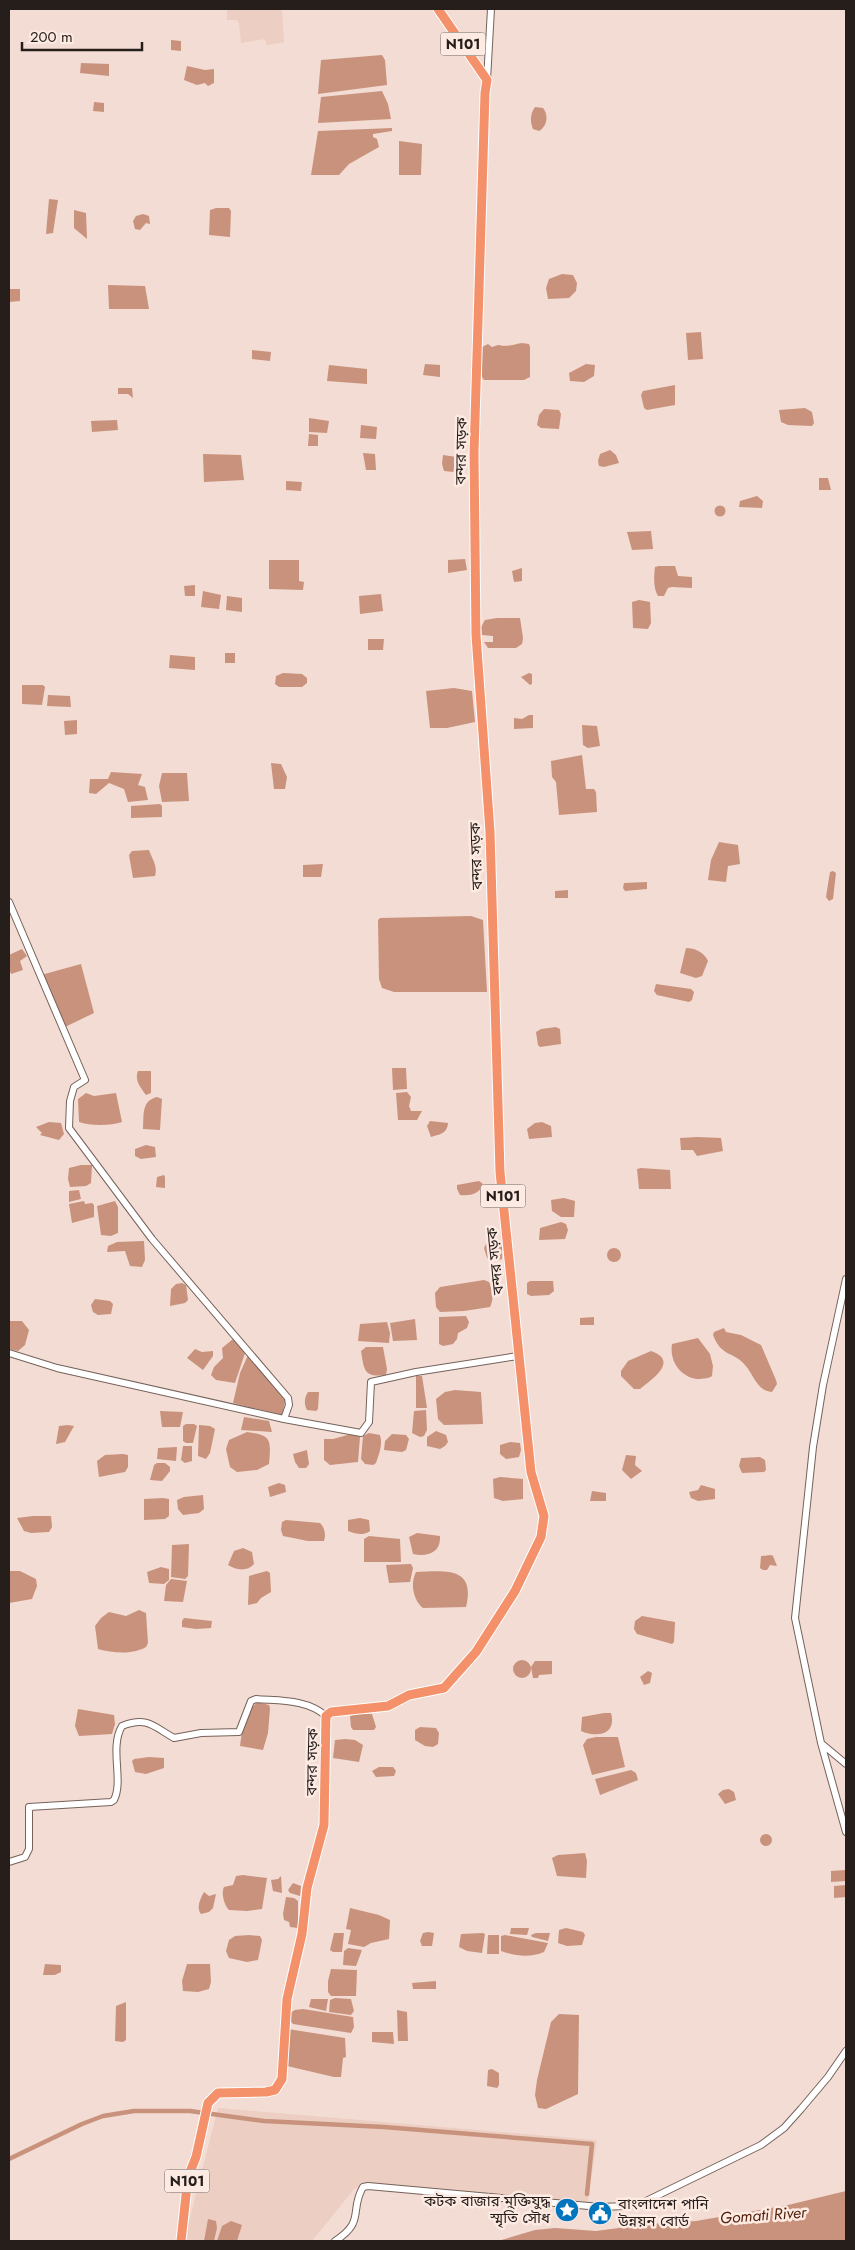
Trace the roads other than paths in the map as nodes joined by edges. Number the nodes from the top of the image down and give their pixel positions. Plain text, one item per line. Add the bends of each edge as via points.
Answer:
1 (438, 9) edge
2 (491, 9) edge
3 (487, 80) junction
4 (9, 902) edge
5 (846, 1279) edge
6 (9, 1353) edge
7 (518, 1356) junction
8 (284, 1419) junction
9 (326, 1716) junction
10 (821, 1743) junction
11 (846, 1764) edge
12 (846, 1832) edge
13 (9, 1862) edge
14 (846, 2051) edge
15 (181, 2241) edge
16 (335, 2241) edge

1 - 3 highway, N101
2 - 3 street
3 - 7 highway, বন্দর সড়ক / N101 via 484,93 474,453 476,635 490,832 500,1172
4 - 8 street via 85,1080 74,1087 69,1128 152,1239 288,1398
5 - 10 street via 812,1447 795,1618
6 - 8 street via 57,1368
7 - 8 street via 371,1382 369,1422 361,1433
7 - 9 highway, বন্দর সড়ক / N101 via 531,1472 544,1516 541,1537 515,1591 476,1652 444,1688 409,1695 388,1706 331,1712
9 - 13 street via 304,1704 256,1698 251,1701 239,1732 174,1738 152,1723 122,1726 116,1746 114,1800 29,1806 29,1849 25,1857
9 - 15 highway, বন্দর সড়ক / N101 via 324,1825 307,1888 302,1934 287,1999 282,2078 275,2090 218,2093 212,2097 188,2177
10 - 11 street
10 - 12 street
14 - 16 street via 784,2128 761,2145 644,2202 628,2206 600,2206 368,2186 360,2192 353,2226

